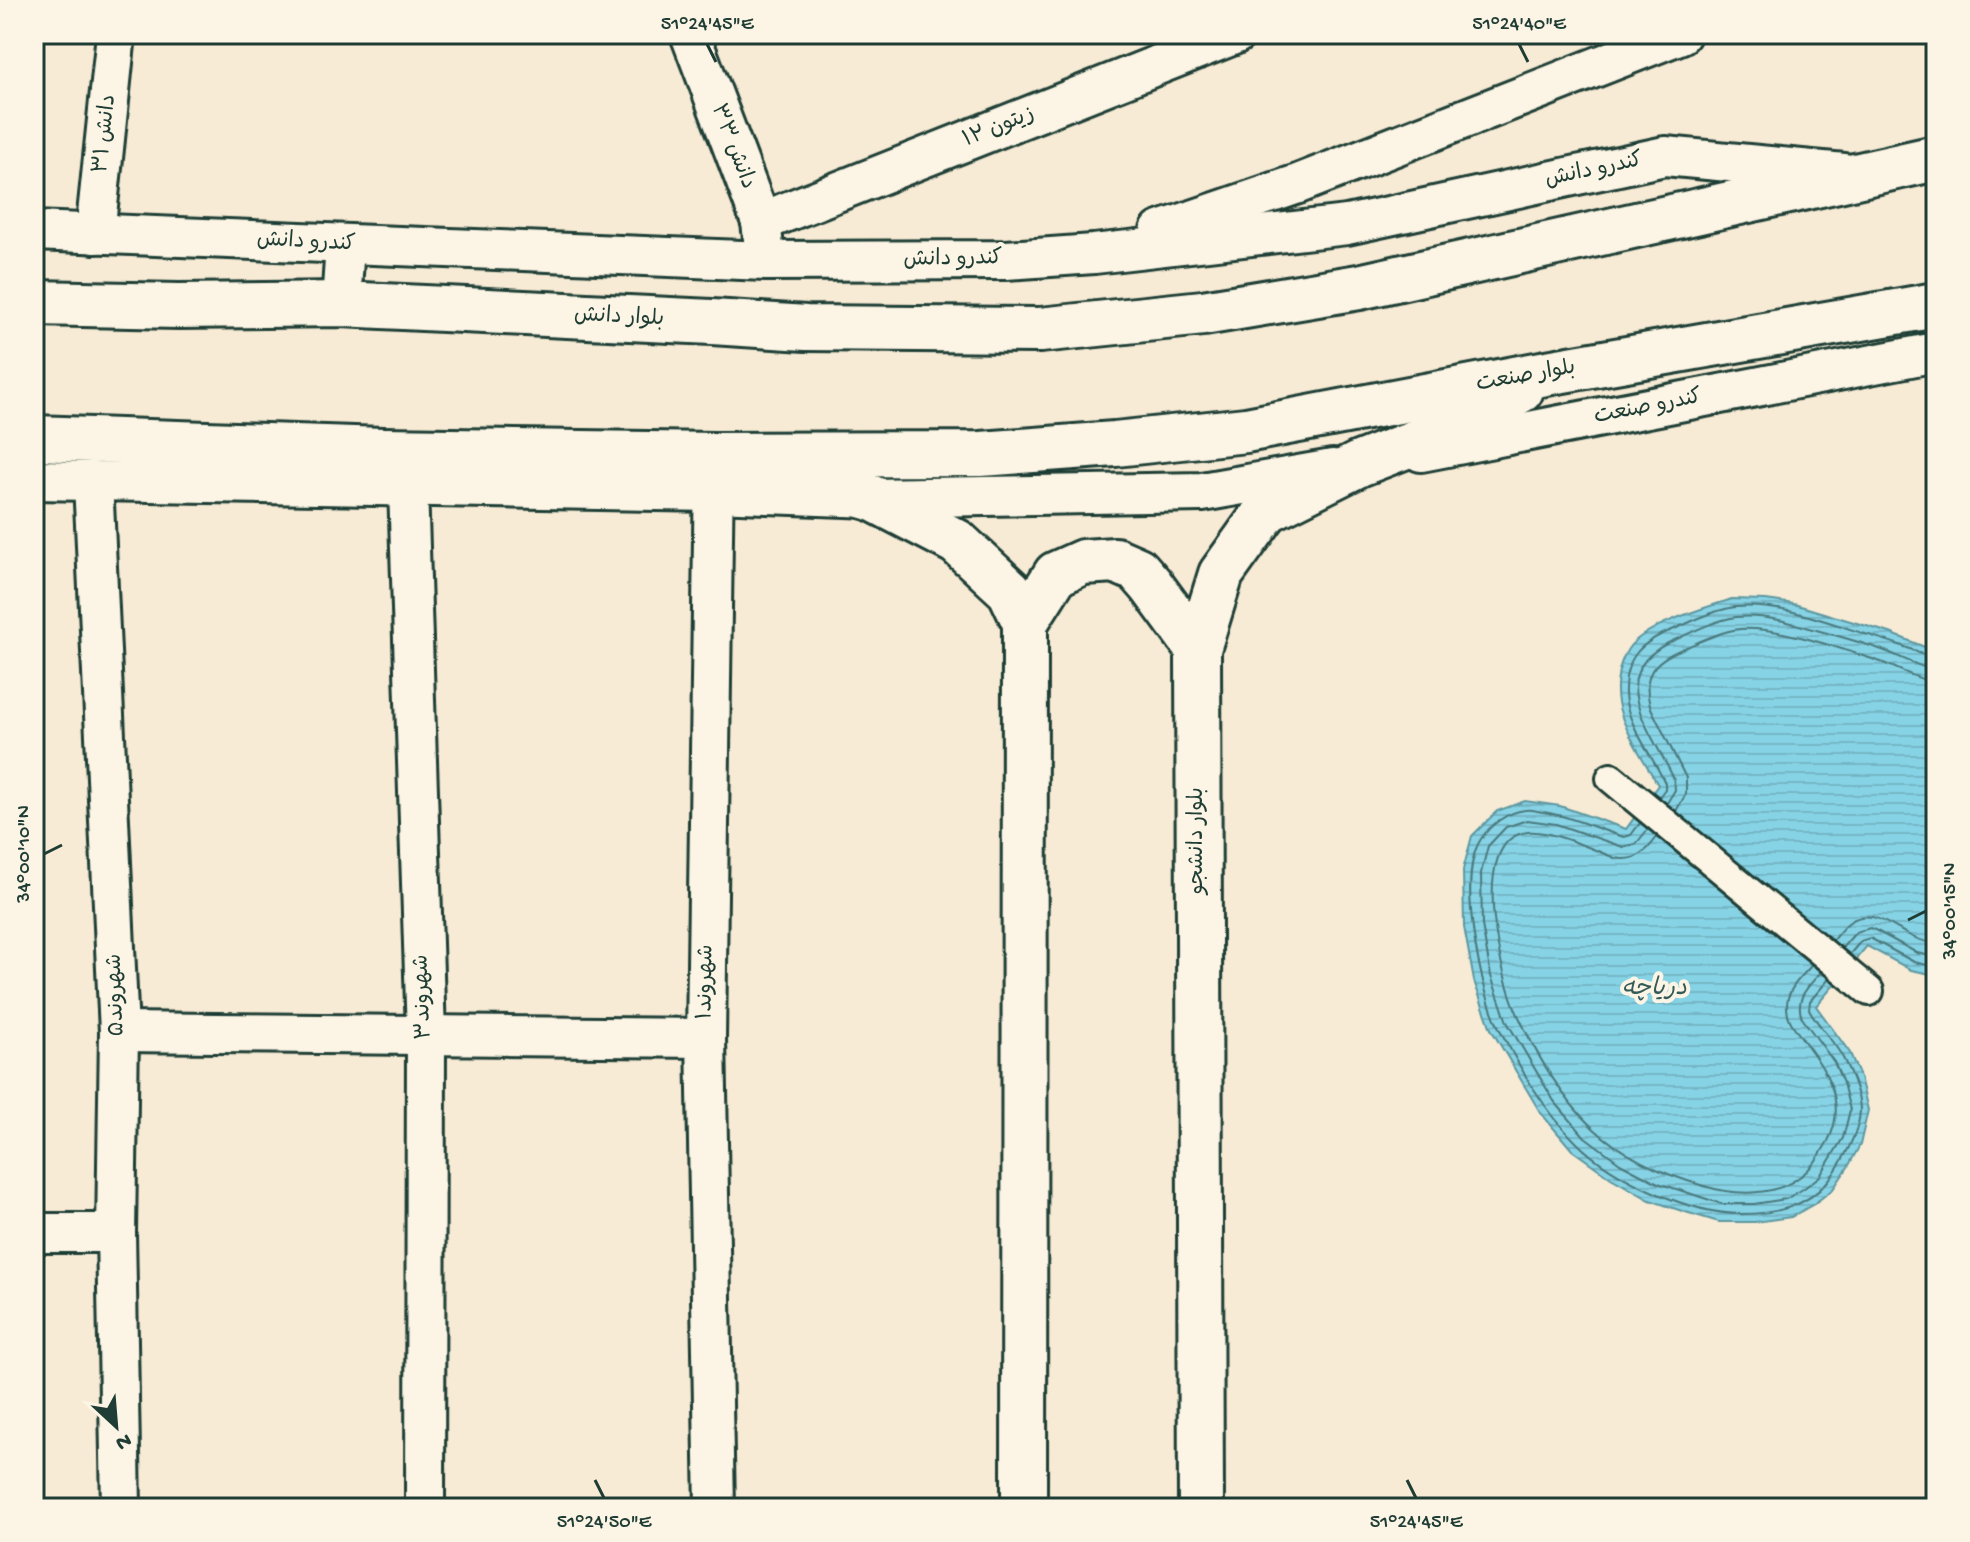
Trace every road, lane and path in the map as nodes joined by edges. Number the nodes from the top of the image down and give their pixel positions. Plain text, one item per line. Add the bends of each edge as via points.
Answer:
1 (116, 34) edge
2 (690, 34) edge
3 (1236, 34) edge
4 (1681, 34) edge
5 (1936, 158) edge
6 (1863, 175) junction
7 (761, 222) junction
8 (34, 231) edge
9 (95, 234) junction
10 (345, 245) junction
11 (1094, 254) junction
12 (766, 261) junction
13 (34, 303) edge
14 (341, 304) junction
15 (1936, 305) edge
16 (1672, 351) junction
17 (1936, 352) edge
18 (1552, 372) junction
19 (1748, 388) junction
20 (34, 438) edge
21 (1359, 464) junction
22 (714, 473) junction
23 (34, 480) edge
24 (93, 482) junction
25 (408, 487) junction
26 (872, 498) junction
27 (1025, 623) junction
28 (1198, 649) junction
29 (1611, 778) dead end
30 (1869, 991) dead end
31 (119, 1032) junction
32 (426, 1035) junction
33 (706, 1038) junction
34 (34, 1233) edge
35 (116, 1233) junction
36 (121, 1508) edge
37 (425, 1508) edge
38 (715, 1508) edge
39 (1024, 1508) edge
40 (1201, 1508) edge

1 - 9 street, دانش ۳۱
2 - 7 street, دانش ۳۳
3 - 7 street, زیتون ۱۲
4 - 11 street via 1298,184
5 - 6 main road
6 - 11 street, کندرو دانش via 1665,156 1347,225
6 - 14 main road, بلوار دانش via 1359,287 1203,313 1040,330 806,328
7 - 12 street, دانش ۳۳
8 - 9 street, کندرو دانش
9 - 10 street, کندرو دانش
10 - 12 street, کندرو دانش
10 - 14 street
11 - 12 street, کندرو دانش via 1006,260
13 - 14 main road, بلوار دانش
15 - 16 main road, بلوار صنعت
16 - 18 main road, بلوار صنعت
16 - 19 street
17 - 19 street, کندرو صنعت
18 - 21 main road, بلوار دانشجو via 1452,428
18 - 22 main road, بلوار صنعت via 1246,430
19 - 21 street, کندرو صنعت
20 - 22 main road via 383,450
21 - 26 street via 1202,492
21 - 28 main road, بلوار دانشجو via 1267,510 1221,574
22 - 25 street
22 - 26 main road via 812,480
22 - 33 street, شهروند۱
23 - 24 street
24 - 25 street
24 - 31 street, شهروند۵
25 - 32 street, شهروند۳
26 - 27 main road via 957,542 1010,591
27 - 28 main road via 1056,574 1083,562 1115,560 1138,570
27 - 39 main road
28 - 40 main road, بلوار دانشجو
29 - 30 street
31 - 32 street
31 - 35 street, شهروند۵
32 - 33 street
32 - 37 street, شهروند۳
33 - 38 street, شهروند۱
34 - 35 street
35 - 36 street, شهروند۵

